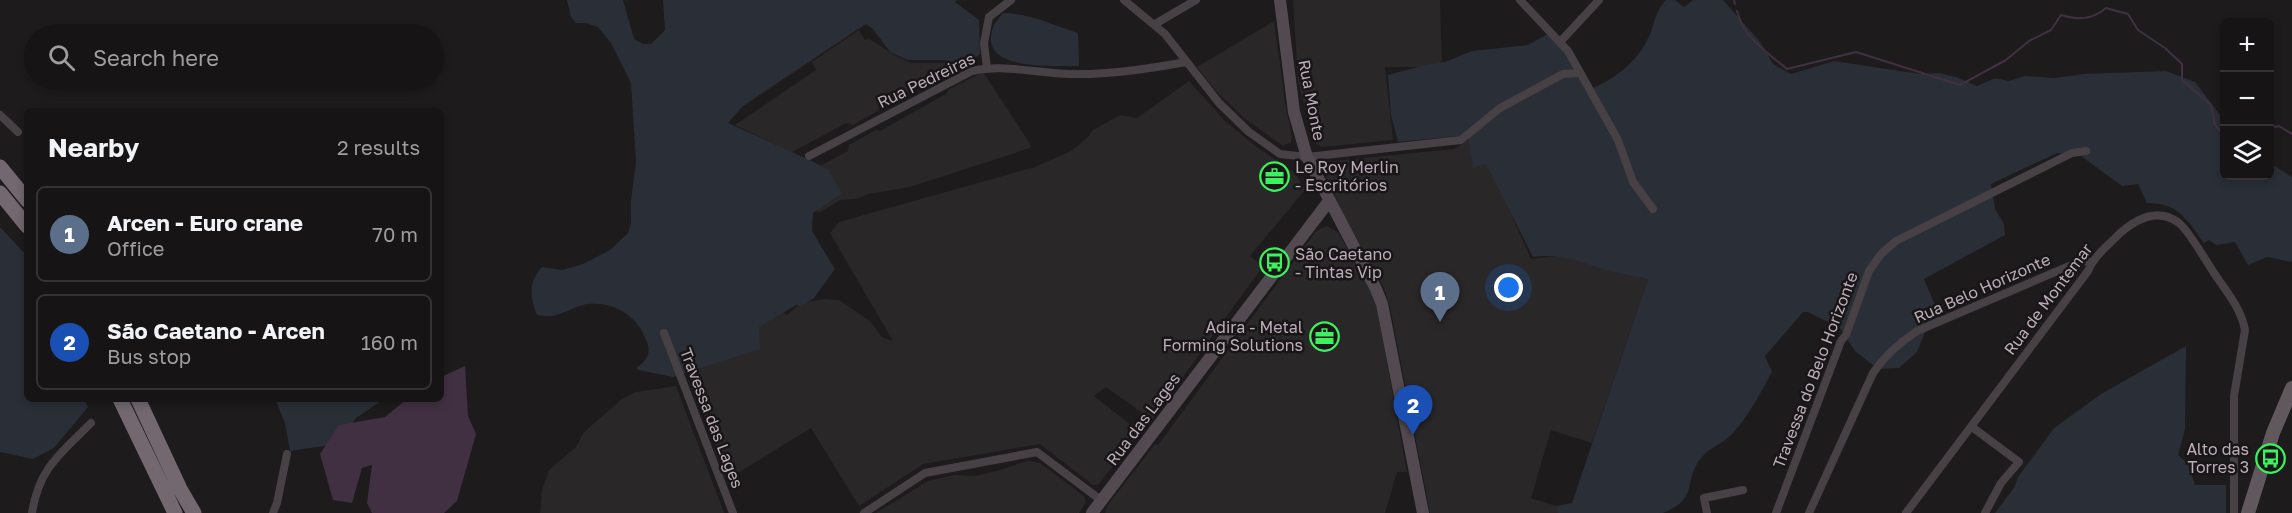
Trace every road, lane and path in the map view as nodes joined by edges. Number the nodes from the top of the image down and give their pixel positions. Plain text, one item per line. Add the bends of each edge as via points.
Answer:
1 (1011, 0) edge
2 (1124, 0) edge
3 (1196, 0) edge
4 (1280, 0) edge
5 (1520, 0) edge
6 (1599, 0) edge
7 (1155, 24) junction
8 (1560, 42) junction
9 (1186, 62) junction
10 (987, 68) junction
11 (1580, 73) junction
12 (0, 115) edge
13 (18, 132) dead end
14 (2086, 151) dead end
15 (809, 156) dead end
16 (1307, 157) junction
17 (0, 167) edge
18 (0, 193) edge
19 (24, 197) edge
20 (1329, 201) junction
21 (1653, 210) dead end
22 (24, 222) edge
23 (2091, 262) junction
24 (664, 333) dead end
25 (2292, 388) edge
26 (121, 402) edge
27 (139, 402) edge
28 (91, 423) dead end
29 (1972, 427) junction
30 (287, 454) dead end
31 (1743, 490) dead end
32 (1102, 501) junction
33 (32, 513) edge
34 (176, 513) edge
35 (194, 513) edge
36 (273, 513) edge
37 (733, 513) edge
38 (864, 513) edge
39 (1092, 513) edge
40 (1423, 513) edge
41 (1707, 513) edge
42 (1776, 513) edge
43 (1809, 513) edge
44 (1906, 513) edge
45 (1985, 513) edge
46 (2234, 513) edge
47 (2248, 513) edge

1 - 10 street, Rua Pedreiras via 989,17 984,43
2 - 7 street
3 - 7 street
4 - 16 main road, Rua Monte via 1294,112
5 - 8 street
6 - 8 street
7 - 9 street
8 - 11 street
9 - 10 street via 1123,73
9 - 16 street via 1249,132 1280,154
10 - 15 street, Rua Pedreiras via 972,71
11 - 16 street via 1563,74 1500,108 1461,140
11 - 21 street via 1618,140 1633,182
12 - 13 street
14 - 42 street, Travessa do Belo Horizonte via 2072,153 1983,197 1896,241 1881,254 1869,271
16 - 20 main road, Rua Monte
17 - 19 highway
18 - 22 highway
20 - 32 main road, Rua das Lages
20 - 40 main road, Rua Monte via 1382,304
23 - 29 street, Rua de Montemar
23 - 43 street, Rua Belo Horizonte via 2081,261 1917,331 1884,356
23 - 46 street, Rua de Montemar via 2124,228 2147,216 2166,216 2181,224 2241,315 2245,330 2234,396
24 - 37 street, Travessa das Lages
25 - 47 main road
26 - 34 highway
27 - 35 highway
28 - 33 street via 44,472 35,492
29 - 44 street, Rua de Montemar
29 - 45 street via 2019,462 2001,483
30 - 36 street
31 - 41 street via 1704,498
32 - 38 street via 1037,452 925,473
32 - 39 main road, Rua das Lages

